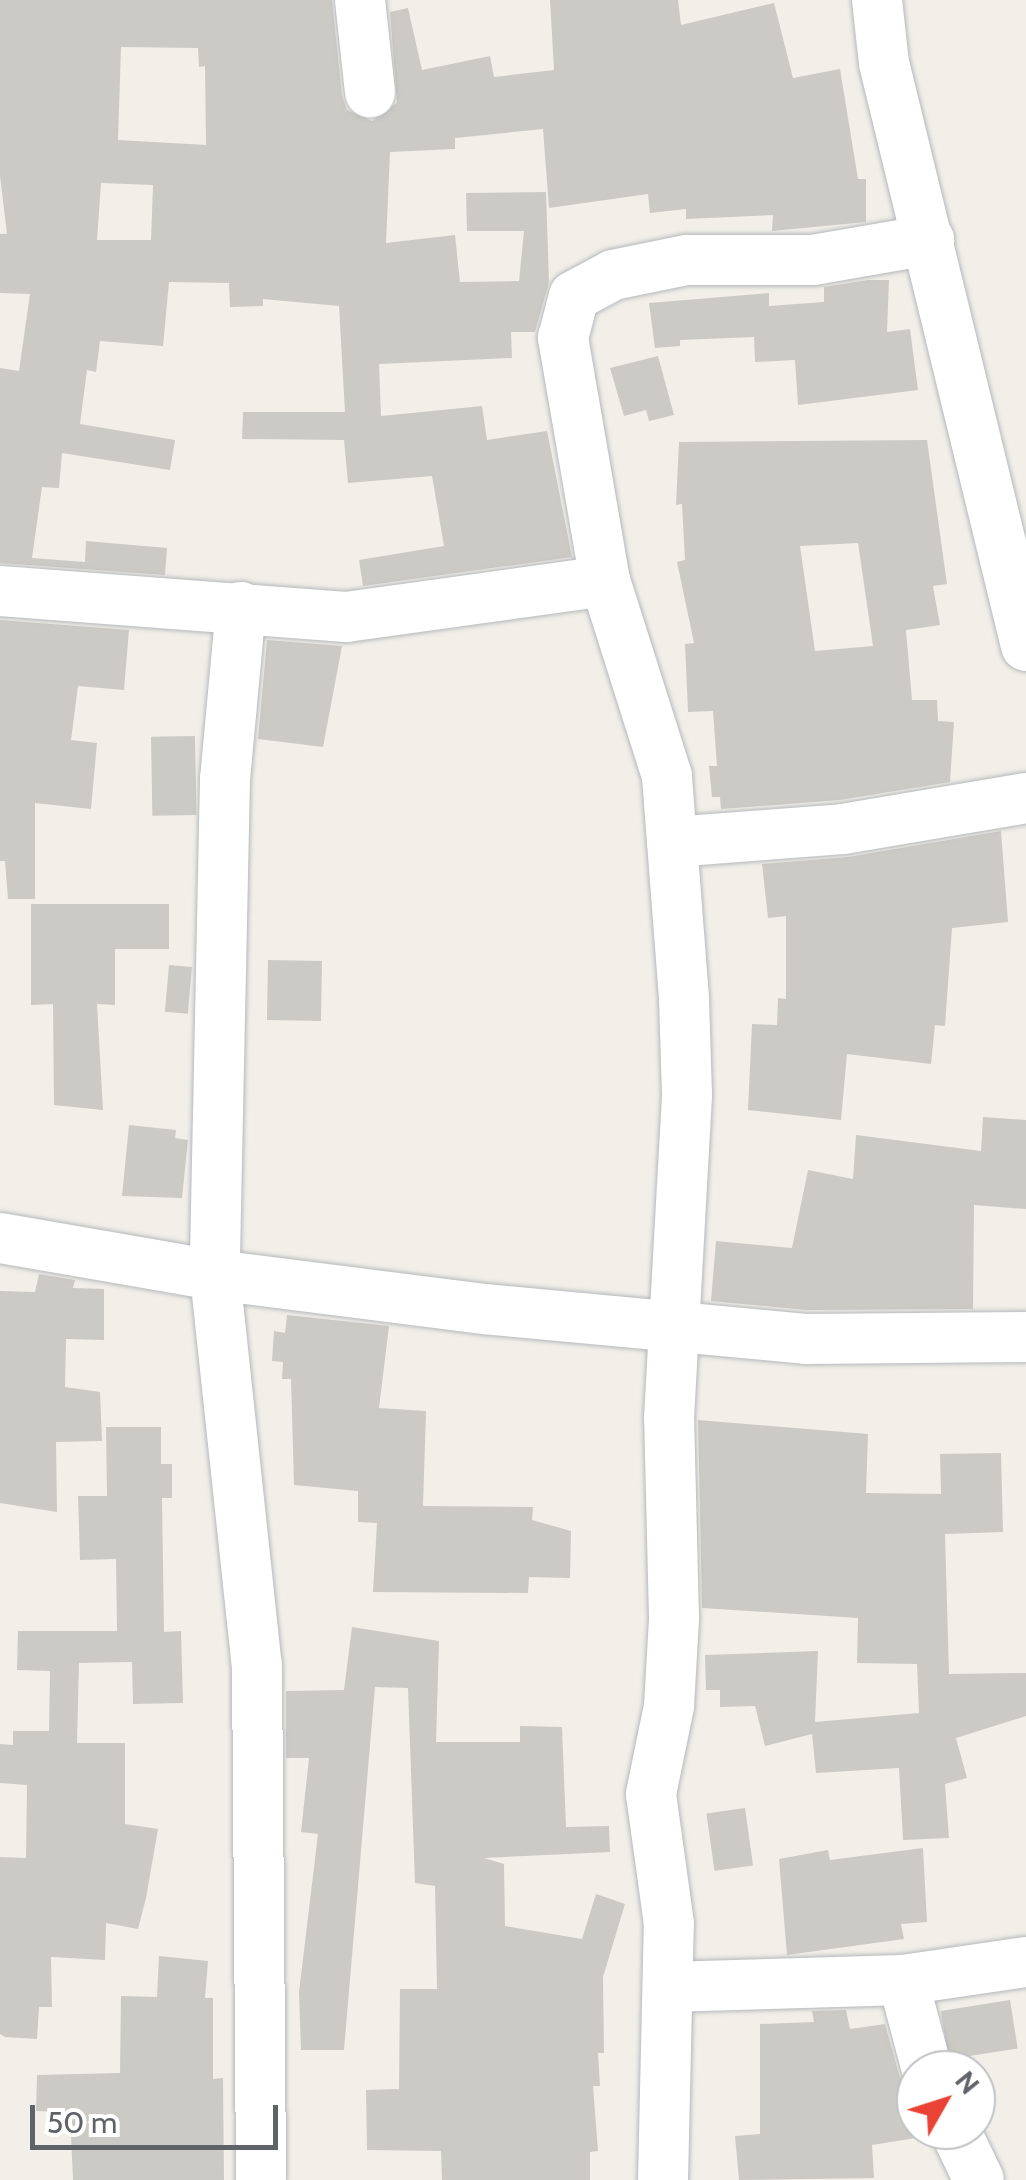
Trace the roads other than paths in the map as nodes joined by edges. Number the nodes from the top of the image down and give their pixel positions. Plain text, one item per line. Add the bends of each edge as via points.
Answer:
1 (360, 0) edge
2 (877, 0) edge
3 (370, 92) dead end
4 (929, 240) junction
5 (604, 581) junction
6 (0, 591) edge
7 (241, 607) junction
8 (1026, 646) edge
9 (1026, 798) edge
10 (672, 842) junction
11 (0, 1238) edge
12 (215, 1275) junction
13 (676, 1325) junction
14 (1026, 1336) edge
15 (1026, 1962) edge
16 (903, 1980) junction
17 (668, 1988) junction
18 (922, 2050) edge
19 (965, 2150) edge
20 (261, 2180) edge
21 (663, 2180) edge
22 (979, 2180) edge

1 - 3 street
2 - 4 street via 884,62
4 - 5 street via 813,260 687,260 613,275 574,296 563,338
4 - 8 street
5 - 7 street via 346,617
5 - 10 street via 668,776
6 - 7 street
7 - 12 street via 224,817
9 - 10 street via 843,829
10 - 13 street via 687,1095
11 - 12 street
12 - 13 street
12 - 20 street via 257,1665
13 - 14 street via 806,1339
13 - 17 street via 669,1418 674,1618 668,1706 651,1794 666,1872
15 - 16 street
16 - 17 street
16 - 18 street
17 - 21 street
19 - 22 street

